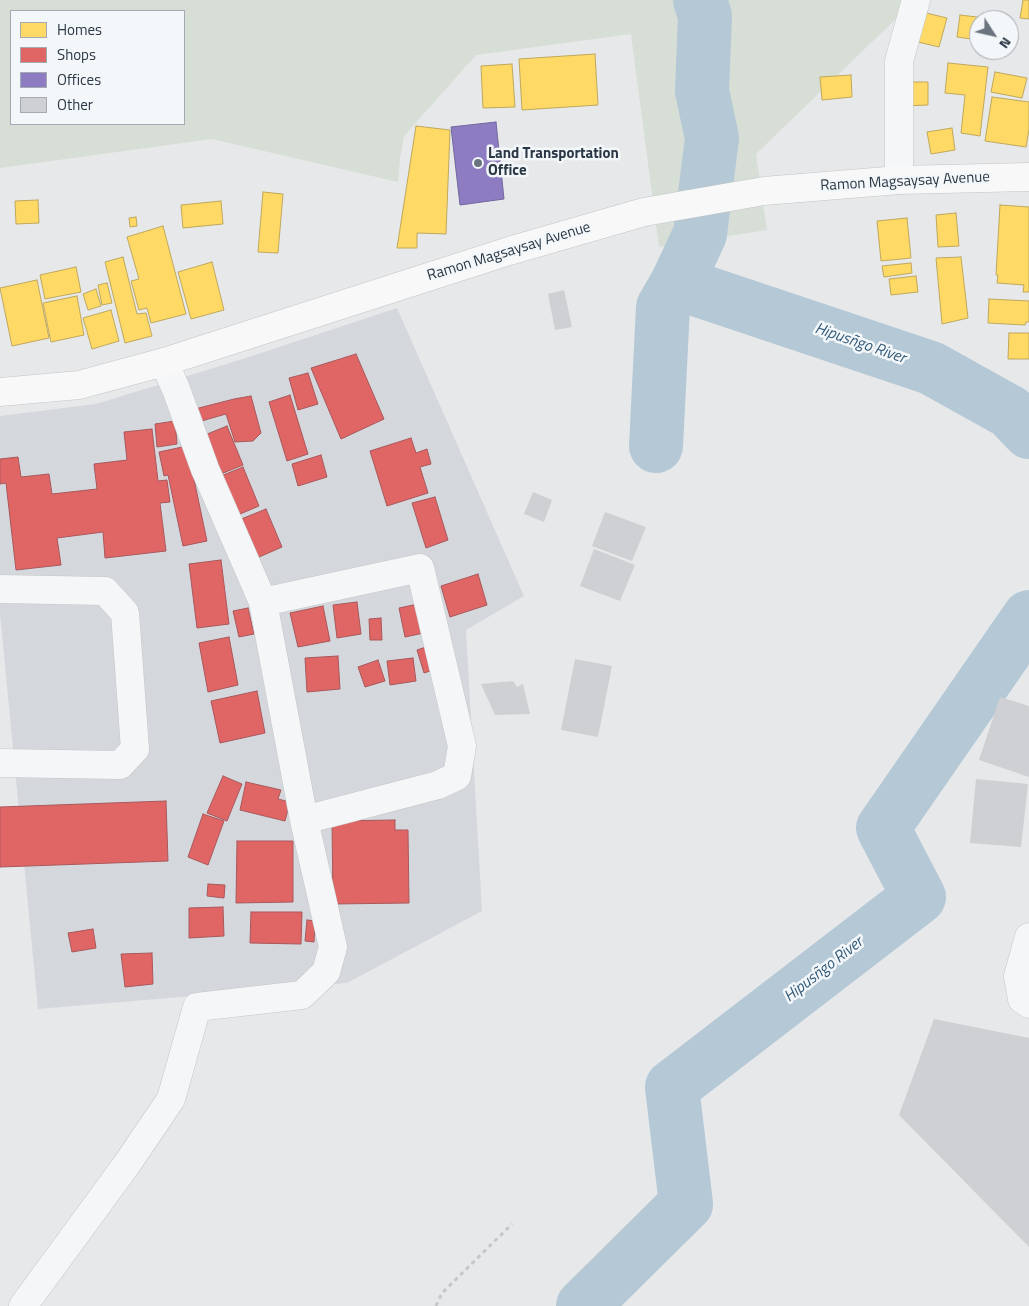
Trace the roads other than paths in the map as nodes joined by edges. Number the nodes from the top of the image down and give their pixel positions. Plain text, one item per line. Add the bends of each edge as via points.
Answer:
1 (916, 0) edge
2 (1029, 177) edge
3 (899, 180) junction
4 (164, 362) junction
5 (0, 392) edge
6 (0, 589) edge
7 (263, 602) junction
8 (0, 763) edge
9 (304, 820) junction
10 (1029, 937) edge
11 (1029, 1004) edge
12 (23, 1306) edge

1 - 3 street via 899,61
2 - 3 main road, Ramon Magsaysay Avenue
3 - 4 main road, Ramon Magsaysay Avenue via 764,190 644,212 509,251
4 - 5 main road, Ramon Magsaysay Avenue via 78,385
4 - 7 street
6 - 8 street via 105,591 126,613 135,748 120,765
7 - 9 street
7 - 9 street via 420,568 462,746 457,776 438,785
9 - 12 street via 332,947 326,972 302,995 197,1007 171,1099
10 - 11 street via 1018,976 1022,999

